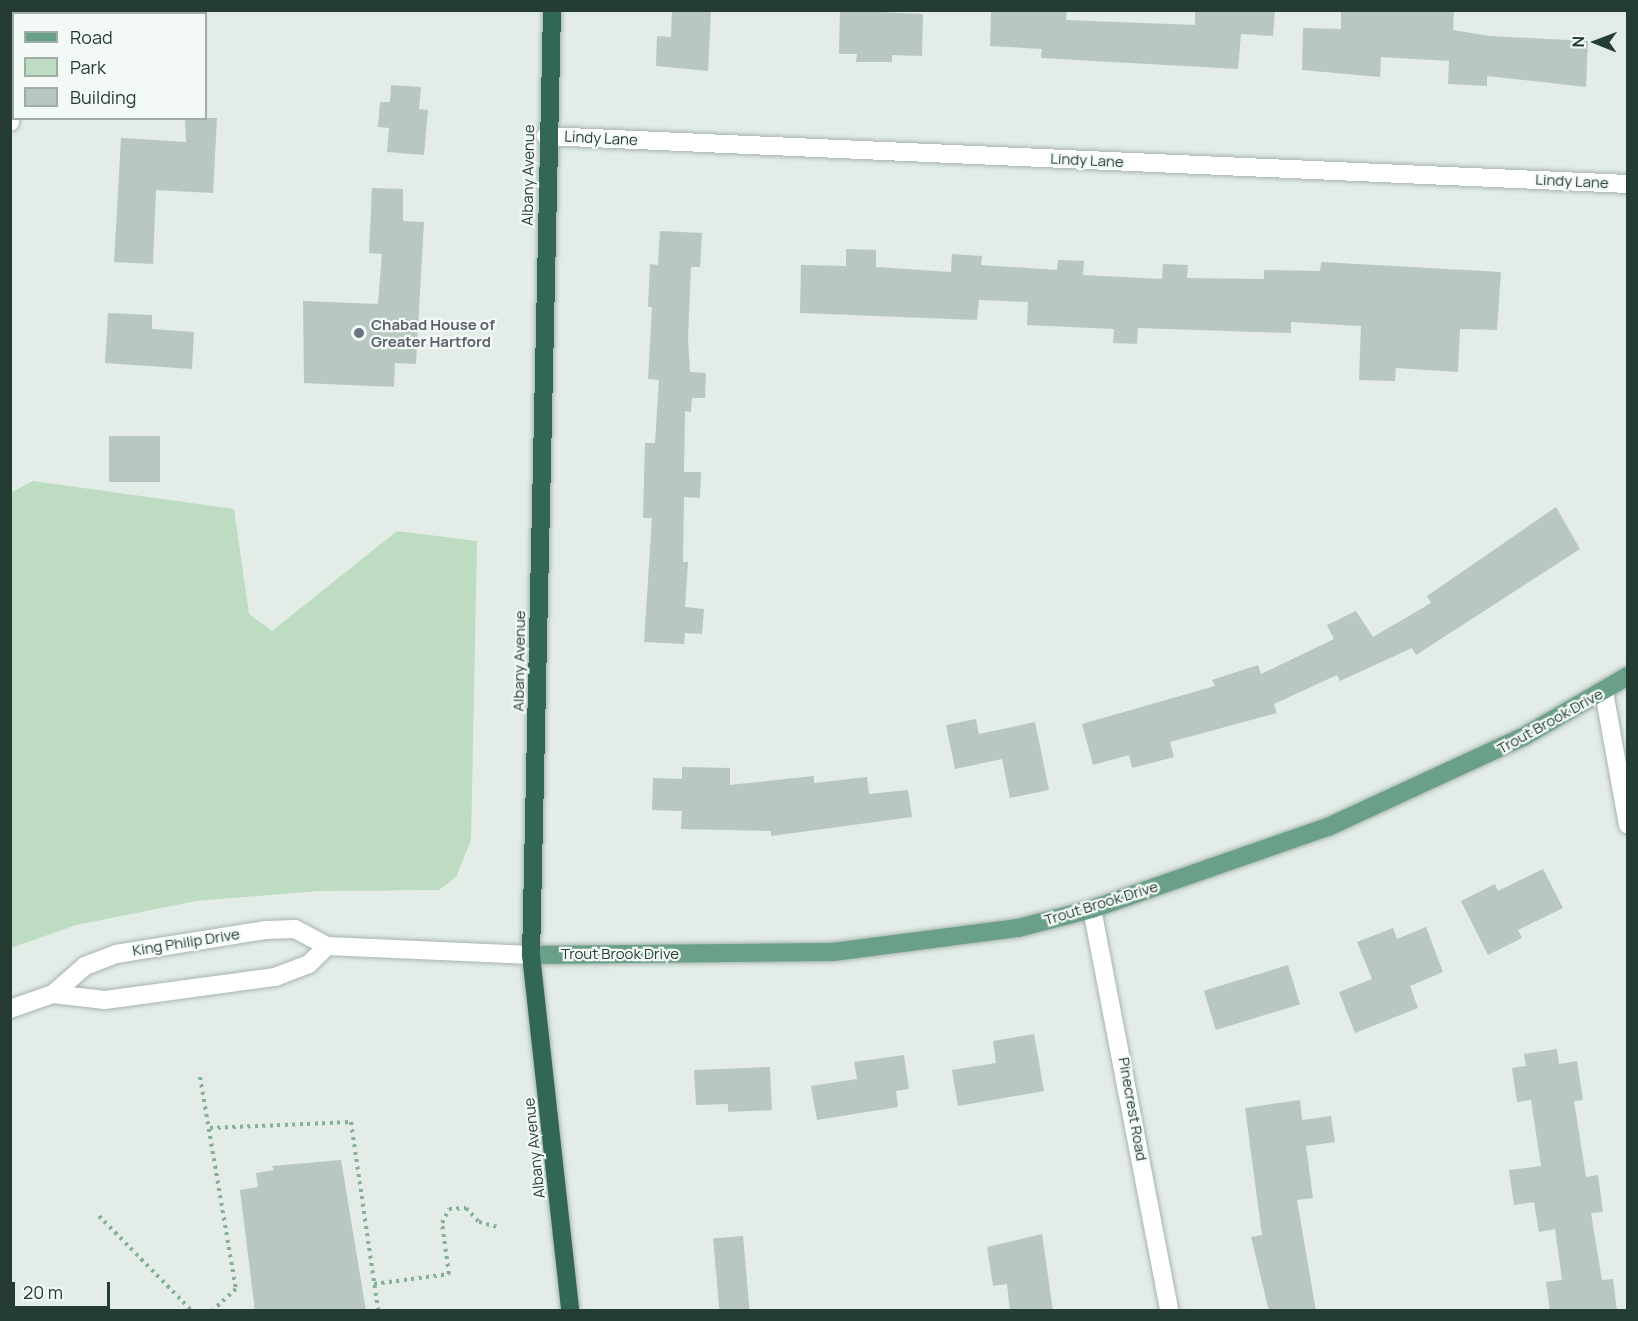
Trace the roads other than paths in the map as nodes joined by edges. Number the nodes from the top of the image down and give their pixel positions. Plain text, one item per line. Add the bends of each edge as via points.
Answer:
1 (552, 10) edge
2 (12, 83) edge
3 (10, 122) edge
4 (546, 136) junction
5 (1628, 184) edge
6 (1628, 676) edge
7 (1604, 692) junction
8 (1628, 825) edge
9 (1092, 909) junction
10 (327, 946) junction
11 (531, 954) junction
12 (53, 994) junction
13 (10, 1008) edge
14 (570, 1311) edge
15 (1168, 1311) edge

1 - 4 highway, Albany Avenue
2 - 3 street
4 - 5 street, Lindy Lane
4 - 11 highway, Albany Avenue
6 - 7 main road, Trout Brook Drive
7 - 8 street
7 - 9 main road, Trout Brook Drive via 1450,773 1328,827
9 - 11 main road, Trout Brook Drive via 1018,928 833,952
9 - 15 street, Pinecrest Road
10 - 11 street, King Philip Drive
10 - 12 street, King Philip Drive via 309,964 275,977 105,1000
10 - 12 street, King Philip Drive via 295,929 170,942 98,960
11 - 14 highway, Albany Avenue
12 - 13 street, King Philip Drive

